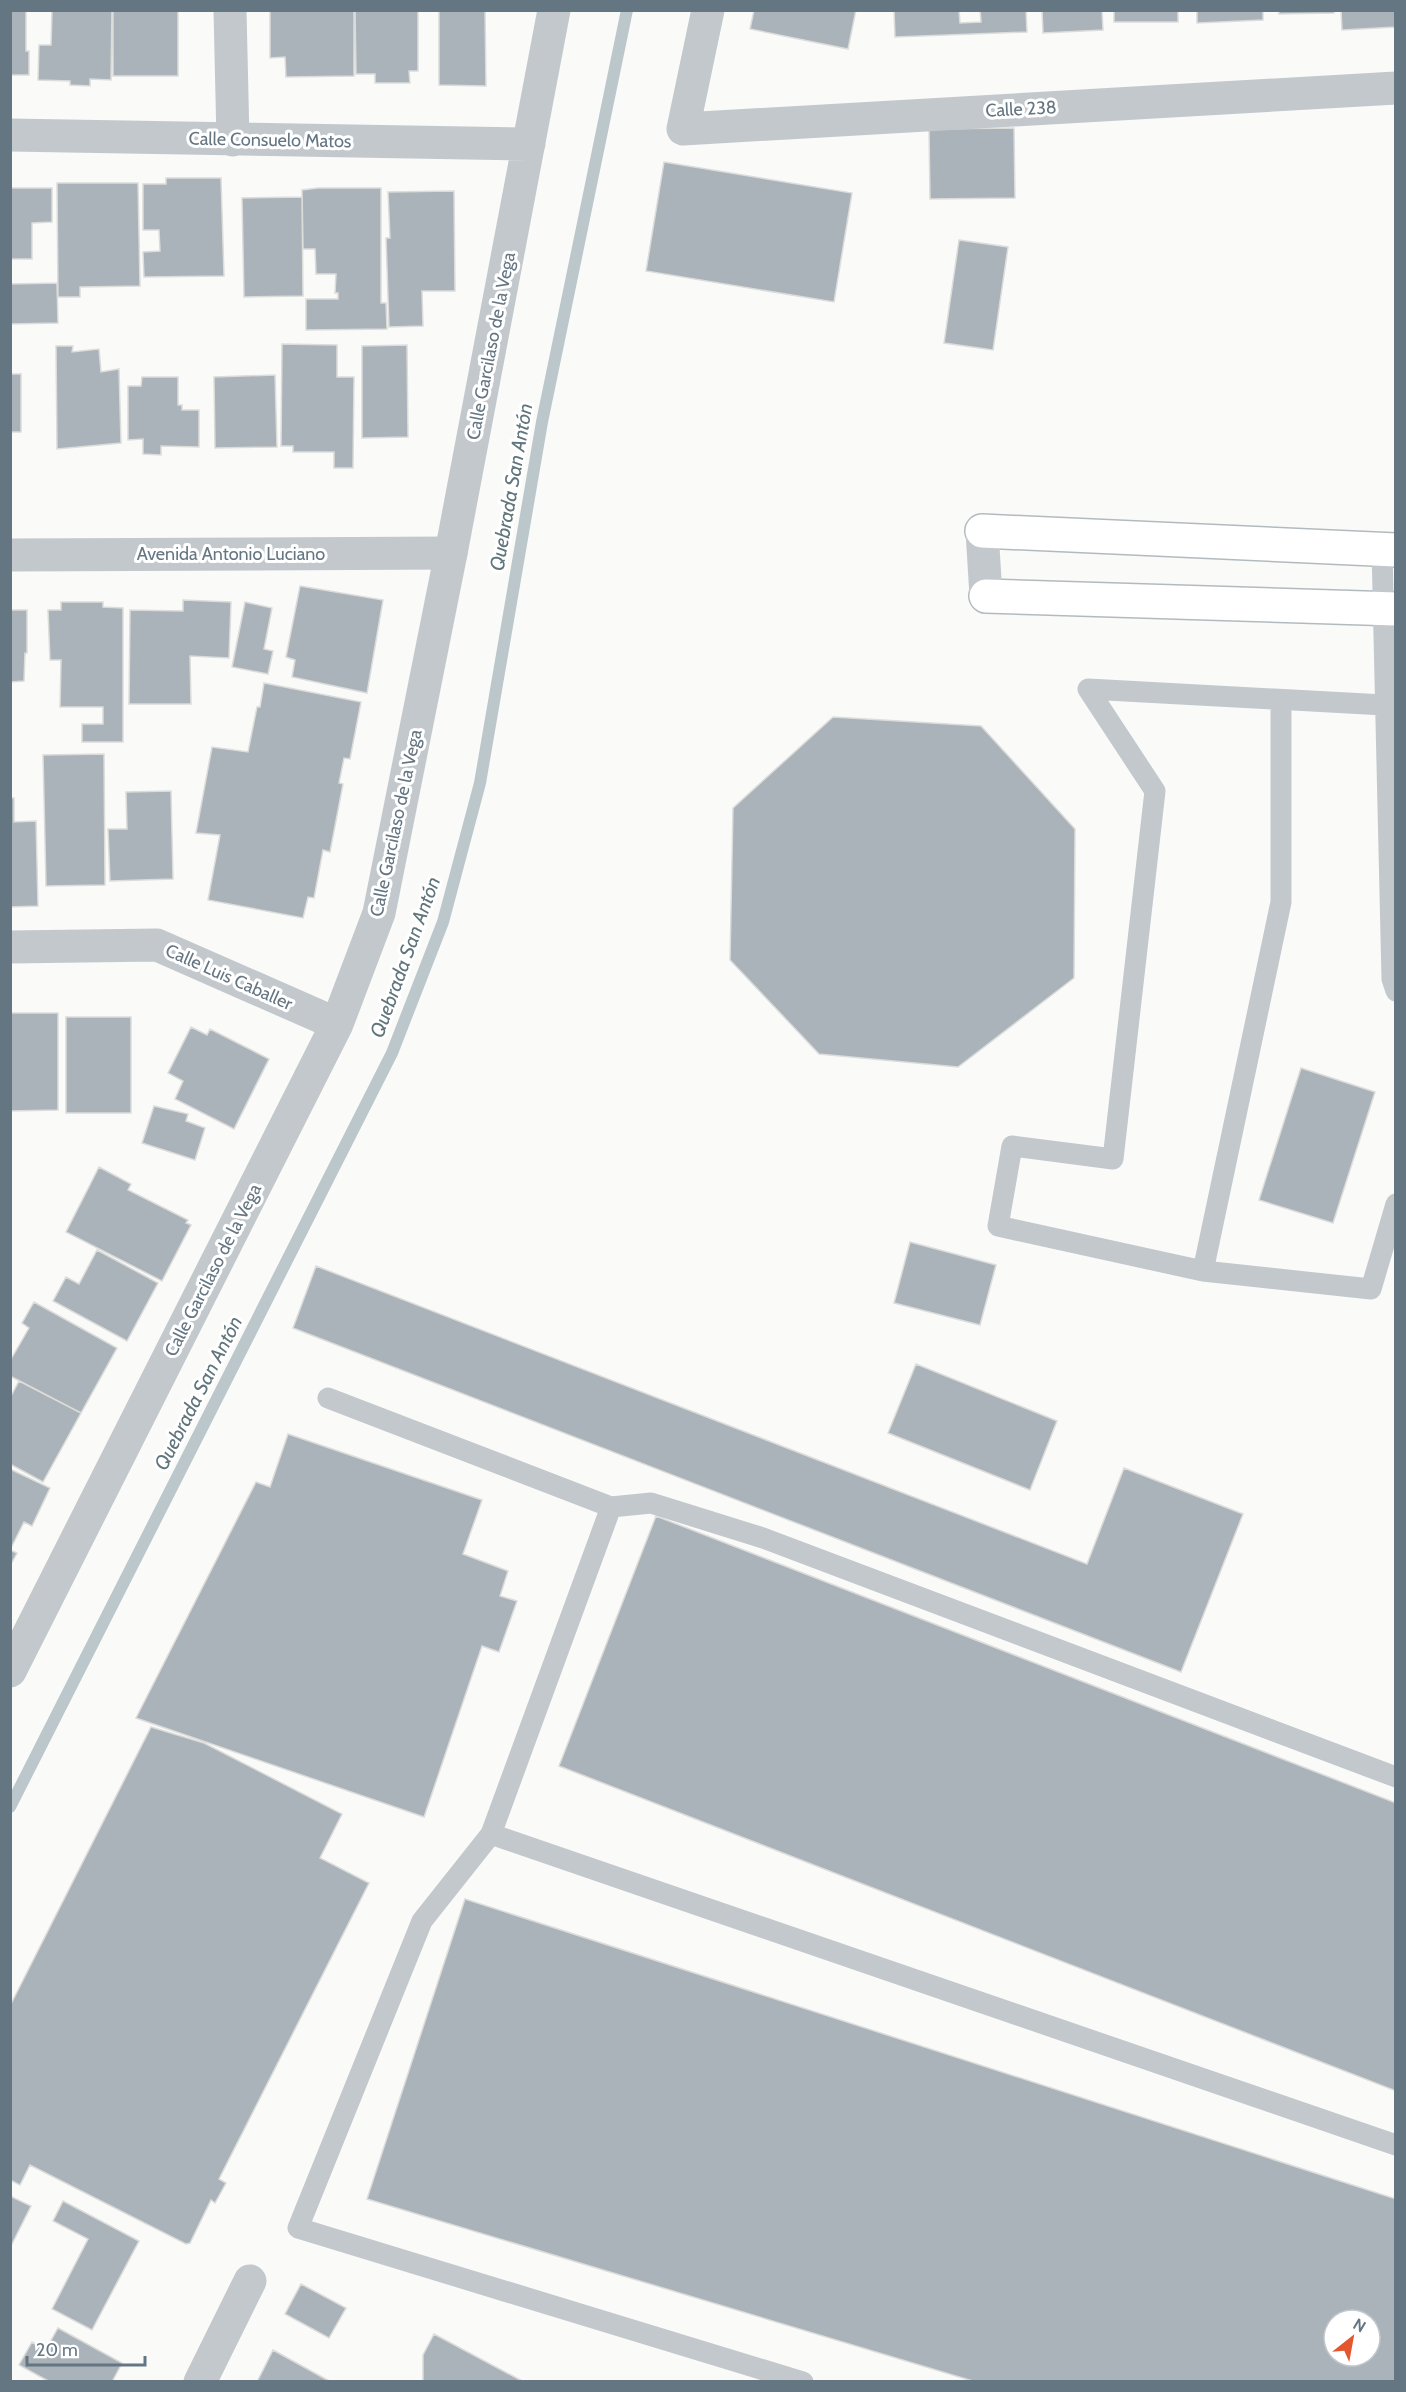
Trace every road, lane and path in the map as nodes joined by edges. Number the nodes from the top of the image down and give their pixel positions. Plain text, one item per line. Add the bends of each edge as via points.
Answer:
1 (230, 10) edge
2 (554, 10) edge
3 (708, 10) edge
4 (1395, 87) edge
5 (10, 135) edge
6 (232, 140) junction
7 (529, 144) junction
8 (982, 531) joint
9 (1389, 550) edge
10 (451, 553) junction
11 (10, 555) edge
12 (986, 596) joint
13 (1389, 609) edge
14 (1281, 700) junction
15 (1384, 705) junction
16 (10, 947) edge
17 (1395, 991) edge
18 (336, 1024) junction
19 (1395, 1204) edge
20 (1203, 1271) junction
21 (328, 1398) dead end
22 (611, 1507) junction
23 (10, 1671) edge
24 (1395, 1777) edge
25 (491, 1834) junction
26 (1395, 2145) edge
27 (250, 2281) dead end
28 (200, 2382) edge
29 (802, 2382) edge

1 - 6 street
2 - 7 street, Calle Garcilaso de la Vega
3 - 4 street, Calle 238 via 683,129
5 - 6 street, Calle Consuelo Matos
6 - 7 street, Calle Consuelo Matos
7 - 10 street, Calle Garcilaso de la Vega
8 - 9 main road
8 - 12 street
9 - 13 lane
10 - 11 street, Avenida Antonio Luciano
10 - 18 street, Calle Garcilaso de la Vega via 379,914
12 - 13 main road
13 - 15 lane
14 - 15 lane
14 - 20 lane via 1281,902
14 - 20 lane via 1088,689 1155,791 1113,1159 1012,1146 998,1226
15 - 17 lane
16 - 18 street, Calle Luis Caballer via 157,945
18 - 23 street, Calle Garcilaso de la Vega
19 - 20 lane via 1371,1289
21 - 22 lane
22 - 24 lane via 651,1503 763,1538
22 - 25 lane
25 - 26 lane
25 - 29 lane via 422,1921 298,2228
27 - 28 street

